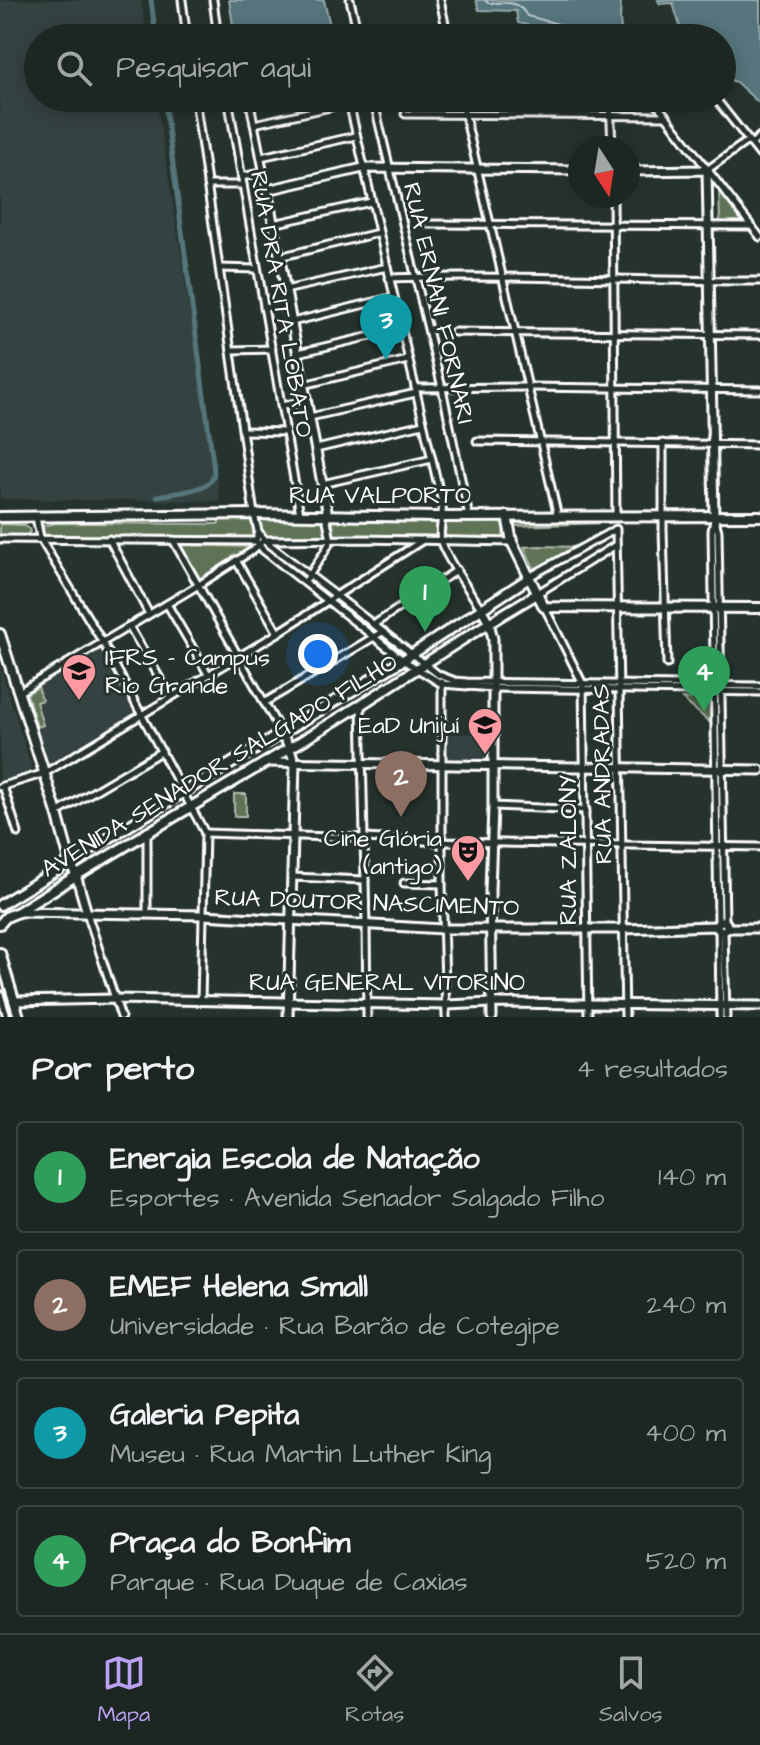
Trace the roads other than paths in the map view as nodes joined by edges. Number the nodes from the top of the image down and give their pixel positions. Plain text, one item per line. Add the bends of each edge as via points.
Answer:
1 (182, 0) edge
2 (213, 0) edge
3 (350, 0) edge
4 (440, 0) edge
5 (185, 24) edge
6 (216, 24) edge
7 (356, 24) edge
8 (445, 24) edge
9 (197, 112) edge
10 (230, 112) edge
11 (252, 112) edge
12 (301, 112) edge
13 (351, 112) edge
14 (376, 112) edge
15 (464, 112) edge
16 (611, 112) edge
17 (664, 112) edge
18 (726, 112) edge
19 (405, 114) dead end
20 (465, 115) junction
21 (611, 116) junction
22 (667, 116) junction
23 (254, 124) junction
24 (356, 136) junction
25 (612, 136) edge
26 (760, 136) edge
27 (749, 143) junction
28 (760, 155) edge
29 (261, 157) junction
30 (363, 168) junction
31 (389, 168) junction
32 (478, 169) junction
33 (568, 170) edge
34 (707, 170) junction
35 (640, 171) edge
36 (263, 172) junction
37 (242, 177) junction
38 (207, 185) junction
39 (243, 185) junction
40 (267, 190) junction
41 (371, 202) junction
42 (613, 208) edge
43 (491, 223) junction
44 (273, 224) junction
45 (428, 224) dead end
46 (613, 226) junction
47 (709, 226) junction
48 (751, 226) junction
49 (378, 233) junction
50 (760, 237) edge
51 (279, 257) junction
52 (387, 267) junction
53 (220, 268) junction
54 (257, 269) junction
55 (415, 277) junction
56 (503, 277) junction
57 (389, 278) junction
58 (613, 280) junction
59 (710, 281) junction
60 (760, 281) edge
61 (285, 290) junction
62 (394, 297) junction
63 (288, 304) junction
64 (264, 308) junction
65 (291, 322) junction
66 (401, 329) junction
67 (454, 332) dead end
68 (514, 332) junction
69 (614, 334) junction
70 (710, 335) junction
71 (760, 335) edge
72 (272, 349) junction
73 (231, 350) junction
74 (297, 353) junction
75 (408, 360) junction
76 (303, 385) junction
77 (529, 387) junction
78 (442, 388) junction
79 (614, 389) junction
80 (415, 390) junction
81 (711, 390) junction
82 (760, 390) edge
83 (306, 401) junction
84 (281, 406) junction
85 (310, 417) junction
86 (423, 424) junction
87 (243, 431) junction
88 (285, 432) junction
89 (477, 441) dead end
90 (542, 443) junction
91 (615, 443) junction
92 (663, 443) junction
93 (712, 444) junction
94 (760, 445) edge
95 (316, 449) junction
96 (432, 459) junction
97 (322, 484) junction
98 (254, 514) junction
99 (301, 515) junction
100 (326, 516) junction
101 (443, 516) junction
102 (507, 516) junction
103 (616, 516) junction
104 (663, 516) junction
105 (714, 516) junction
106 (760, 516) edge
107 (0, 517) edge
108 (35, 517) junction
109 (469, 517) junction
110 (558, 517) junction
111 (616, 529) joint
112 (258, 531) junction
113 (40, 538) junction
114 (0, 539) edge
115 (109, 539) junction
116 (173, 540) junction
117 (264, 540) junction
118 (331, 540) junction
119 (423, 540) junction
120 (441, 540) junction
121 (512, 542) junction
122 (257, 543) junction
123 (616, 545) junction
124 (236, 560) junction
125 (457, 570) junction
126 (310, 574) junction
127 (529, 578) junction
128 (305, 582) junction
129 (197, 586) junction
130 (336, 594) junction
131 (537, 594) junction
132 (328, 601) junction
133 (167, 604) junction
134 (544, 607) junction
135 (617, 608) junction
136 (666, 608) junction
137 (716, 608) junction
138 (760, 608) edge
139 (482, 610) junction
140 (149, 614) junction
141 (489, 622) junction
142 (373, 625) junction
143 (129, 626) junction
144 (382, 632) junction
145 (278, 633) junction
146 (0, 634) edge
147 (376, 637) junction
148 (103, 643) junction
149 (238, 656) junction
150 (407, 658) junction
151 (667, 664) dead end
152 (419, 666) junction
153 (208, 674) junction
154 (443, 681) junction
155 (493, 685) junction
156 (584, 686) junction
157 (618, 687) junction
158 (717, 689) junction
159 (760, 689) edge
160 (19, 692) junction
161 (171, 697) junction
162 (264, 703) junction
163 (361, 705) junction
164 (142, 714) junction
165 (282, 734) junction
166 (289, 747) junction
167 (162, 751) junction
168 (264, 762) junction
169 (295, 763) junction
170 (362, 764) junction
171 (443, 765) junction
172 (493, 766) junction
173 (585, 767) junction
174 (620, 767) junction
175 (718, 769) junction
176 (760, 770) edge
177 (45, 773) junction
178 (1, 786) edge
179 (184, 792) junction
180 (192, 806) junction
181 (493, 806) junction
182 (586, 810) junction
183 (57, 813) junction
184 (147, 831) junction
185 (18, 833) dead end
186 (205, 833) junction
187 (292, 836) junction
188 (364, 838) junction
189 (443, 842) junction
190 (492, 843) junction
191 (586, 844) junction
192 (622, 845) junction
193 (720, 846) junction
194 (760, 847) edge
195 (70, 861) junction
196 (76, 875) junction
197 (292, 877) junction
198 (365, 880) junction
199 (404, 883) dead end
200 (442, 884) junction
201 (0, 905) edge
202 (18, 912) junction
203 (87, 913) junction
204 (147, 914) junction
205 (203, 915) junction
206 (290, 920) junction
207 (3, 921) edge
208 (366, 925) junction
209 (722, 926) junction
210 (760, 928) edge
211 (443, 929) junction
212 (490, 929) junction
213 (586, 929) junction
214 (623, 929) junction
215 (0, 953) edge
216 (1, 998) edge
217 (115, 999) junction
218 (14, 1001) junction
219 (201, 1001) junction
220 (289, 1002) junction
221 (367, 1002) junction
222 (492, 1003) junction
223 (588, 1004) junction
224 (625, 1004) junction
225 (446, 1005) junction
226 (723, 1005) junction
227 (760, 1006) edge
228 (7, 1017) edge
229 (19, 1017) edge
230 (121, 1017) edge
231 (288, 1017) edge
232 (367, 1017) edge
233 (446, 1017) edge
234 (492, 1017) edge
235 (588, 1017) edge
236 (625, 1017) edge
237 (723, 1017) edge

1 - 5 street
2 - 6 street
3 - 7 street
4 - 8 street
9 - 38 street
10 - 37 street, RUA DRA RITA LOBATO
11 - 23 street
12 - 23 street
13 - 24 street
14 - 31 street, RUA ERNANI FORNARI
15 - 20 street
16 - 21 street
17 - 22 street
18 - 27 street
19 - 20 street
20 - 21 street
20 - 32 street
21 - 22 street
21 - 25 street
22 - 34 street
23 - 29 street
24 - 29 street
24 - 30 street
26 - 27 street
27 - 28 street
27 - 34 street
29 - 36 street
30 - 31 street
30 - 40 street
30 - 41 street
31 - 32 street
31 - 55 street, RUA ERNANI FORNARI
32 - 33 street
32 - 43 street
34 - 35 street
34 - 47 street
34 - 48 street
36 - 37 street
36 - 40 street
37 - 39 street, RUA DRA RITA LOBATO
38 - 39 street
38 - 53 street
39 - 54 street, RUA DRA RITA LOBATO
40 - 44 street
41 - 44 street
41 - 49 street
42 - 46 street
43 - 45 street
43 - 46 street
43 - 56 street
44 - 51 street
46 - 47 street
46 - 58 street
47 - 48 street
47 - 59 street
48 - 50 street
49 - 51 street
49 - 52 street
51 - 61 street
52 - 57 street
52 - 61 street
53 - 54 street
53 - 73 street
54 - 64 street, RUA DRA RITA LOBATO
55 - 56 street
55 - 57 street
55 - 78 street, RUA ERNANI FORNARI
56 - 58 street
56 - 68 street
57 - 62 street
58 - 59 street
58 - 69 street
59 - 60 street
59 - 70 street
61 - 63 street
62 - 65 street
62 - 66 street
63 - 64 street
63 - 65 street
64 - 72 street, RUA DRA RITA LOBATO
65 - 74 street
66 - 74 street
66 - 75 street
67 - 68 street
68 - 69 street
68 - 77 street
69 - 70 street
69 - 79 street
70 - 71 street
70 - 81 street
72 - 73 street
72 - 84 street, RUA DRA RITA LOBATO
73 - 87 street
74 - 76 street
75 - 76 street
75 - 80 street
76 - 83 street
77 - 78 street
77 - 79 street
77 - 90 street
78 - 80 street
78 - 109 street, RUA ERNANI FORNARI
79 - 81 street
79 - 91 street
80 - 85 street
80 - 86 street
81 - 82 street
81 - 93 street
83 - 84 street
83 - 85 street
84 - 88 street, RUA DRA RITA LOBATO
85 - 95 street
86 - 95 street
86 - 96 street
87 - 88 street
87 - 98 street
88 - 99 street, RUA DRA RITA LOBATO
89 - 90 street
90 - 91 street
90 - 110 street
91 - 92 street
91 - 103 street
92 - 93 street
92 - 104 street
93 - 94 street
93 - 105 street
95 - 97 street
96 - 97 street
96 - 101 street
97 - 100 street
98 - 99 main road, RUA VALPORTO
98 - 108 main road, RUA VALPORTO
98 - 112 street
99 - 100 main road, RUA VALPORTO
100 - 101 main road, RUA VALPORTO
100 - 118 street
101 - 109 main road, RUA VALPORTO
101 - 120 street
102 - 109 main road, RUA VALPORTO
102 - 110 main road, RUA VALPORTO
102 - 121 main road
103 - 104 main road, RUA VALPORTO
103 - 110 main road, RUA VALPORTO
104 - 105 main road, RUA VALPORTO
104 - 136 street
105 - 106 main road, RUA VALPORTO
105 - 137 street
107 - 108 main road, RUA VALPORTO
108 - 113 street
111 - 123 street, RUA ANDRADAS
111 - 127 street, AVENIDA SENADOR SALGADO FILHO
112 - 117 street
112 - 122 street
113 - 114 street
113 - 115 street
113 - 148 street
115 - 116 street
115 - 140 street
116 - 122 street
116 - 129 street
117 - 118 street, RUA VALPORTO
117 - 122 street
117 - 126 street
118 - 119 street, RUA VALPORTO
118 - 126 street
119 - 120 street, RUA VALPORTO
119 - 130 street
120 - 121 street, RUA VALPORTO
120 - 125 street
121 - 127 main road
122 - 124 street
122 - 128 street
123 - 131 street, AVENIDA SENADOR SALGADO FILHO
123 - 135 street, RUA ANDRADAS
124 - 129 street
124 - 145 street
125 - 139 street
125 - 142 street
126 - 128 street
126 - 130 street
127 - 131 main road
127 - 139 main road, AVENIDA SENADOR SALGADO FILHO
128 - 132 street
129 - 133 street
129 - 149 street
130 - 132 street
130 - 142 street
131 - 134 main road
131 - 141 main road, AVENIDA SENADOR SALGADO FILHO
132 - 145 street
132 - 147 street
133 - 140 street
133 - 153 street
134 - 135 main road
134 - 156 street
135 - 136 main road
135 - 157 street, RUA ANDRADAS
136 - 137 main road
136 - 151 street
137 - 138 main road
137 - 158 street
139 - 141 street
139 - 150 main road, AVENIDA SENADOR SALGADO FILHO
140 - 143 street
141 - 152 main road, AVENIDA SENADOR SALGADO FILHO
141 - 155 street
142 - 144 street
143 - 148 street
143 - 161 street
144 - 147 street
144 - 150 street
145 - 149 street
146 - 160 main road
147 - 150 street
147 - 162 street
148 - 160 street
148 - 164 street
149 - 153 street
149 - 162 street
150 - 152 street
150 - 165 main road, AVENIDA SENADOR SALGADO FILHO
152 - 154 street
152 - 163 main road, AVENIDA SENADOR SALGADO FILHO
153 - 161 street
154 - 155 street
154 - 171 street
155 - 156 street
155 - 172 street
156 - 157 street
156 - 173 street, RUA ZALONY
157 - 158 street
157 - 174 street, RUA ANDRADAS
158 - 159 street
158 - 175 street
160 - 177 main road
161 - 164 street
162 - 165 street
163 - 166 main road, AVENIDA SENADOR SALGADO FILHO
163 - 170 street
164 - 167 street
164 - 177 street
165 - 166 street
165 - 179 main road, AVENIDA SENADOR SALGADO FILHO
166 - 168 main road, AVENIDA SENADOR SALGADO FILHO
166 - 169 street
167 - 179 street
167 - 183 street
168 - 169 street
168 - 180 main road, AVENIDA SENADOR SALGADO FILHO
169 - 170 street
169 - 187 street
170 - 171 street
170 - 188 street
171 - 172 street
171 - 189 street
172 - 173 street
172 - 181 street
173 - 174 street
173 - 182 street, RUA ZALONY
174 - 175 street
174 - 192 street, RUA ANDRADAS
175 - 176 street
175 - 193 street
177 - 178 street
177 - 183 main road
178 - 185 street
179 - 180 street
179 - 195 main road, AVENIDA SENADOR SALGADO FILHO
180 - 184 main road, AVENIDA SENADOR SALGADO FILHO
180 - 186 street
181 - 182 street
181 - 190 street
182 - 191 street, RUA ZALONY
183 - 195 main road
184 - 196 main road, AVENIDA SENADOR SALGADO FILHO
184 - 204 street
186 - 187 street
186 - 205 street
187 - 188 street
187 - 197 street
188 - 189 street
188 - 198 street
189 - 190 street
189 - 200 street
190 - 191 street
190 - 212 street
191 - 192 street
191 - 213 street, RUA ZALONY
192 - 193 street
192 - 214 street, RUA ANDRADAS
193 - 194 street
193 - 209 street
195 - 196 main road
195 - 201 main road, AVENIDA SENADOR SALGADO FILHO
196 - 202 main road, AVENIDA SENADOR SALGADO FILHO
196 - 203 street
197 - 198 street
197 - 206 street
198 - 208 street
199 - 200 street
200 - 211 street
201 - 207 main road
202 - 203 street, RUA DOUTOR NASCIMENTO
202 - 207 main road, AVENIDA SENADOR SALGADO FILHO
203 - 204 street, RUA DOUTOR NASCIMENTO
203 - 217 street
204 - 205 street, RUA DOUTOR NASCIMENTO
205 - 206 street, RUA DOUTOR NASCIMENTO
205 - 219 street
206 - 208 street, RUA DOUTOR NASCIMENTO
206 - 220 street
208 - 211 street, RUA DOUTOR NASCIMENTO
208 - 221 street
209 - 210 street, RUA DOUTOR NASCIMENTO
209 - 214 street, RUA DOUTOR NASCIMENTO
209 - 226 street
211 - 212 street, RUA DOUTOR NASCIMENTO
211 - 225 street
212 - 213 street, RUA DOUTOR NASCIMENTO
212 - 222 street
213 - 214 street, RUA DOUTOR NASCIMENTO
213 - 223 street, RUA ZALONY
214 - 224 street, RUA ANDRADAS
215 - 218 main road
216 - 218 street
216 - 228 street
217 - 218 street, RUA GENERAL VITORINO
217 - 219 street, RUA GENERAL VITORINO
217 - 230 street
218 - 229 main road
219 - 220 street, RUA GENERAL VITORINO
220 - 221 street, RUA GENERAL VITORINO
220 - 231 street
221 - 225 street, RUA GENERAL VITORINO
221 - 232 street
222 - 223 street, RUA GENERAL VITORINO
222 - 225 street, RUA GENERAL VITORINO
222 - 234 street
223 - 224 street, RUA GENERAL VITORINO
223 - 235 street, RUA ZALONY
224 - 226 street, RUA GENERAL VITORINO
224 - 236 street, RUA ANDRADAS
225 - 233 street
226 - 227 street, RUA GENERAL VITORINO
226 - 237 street

